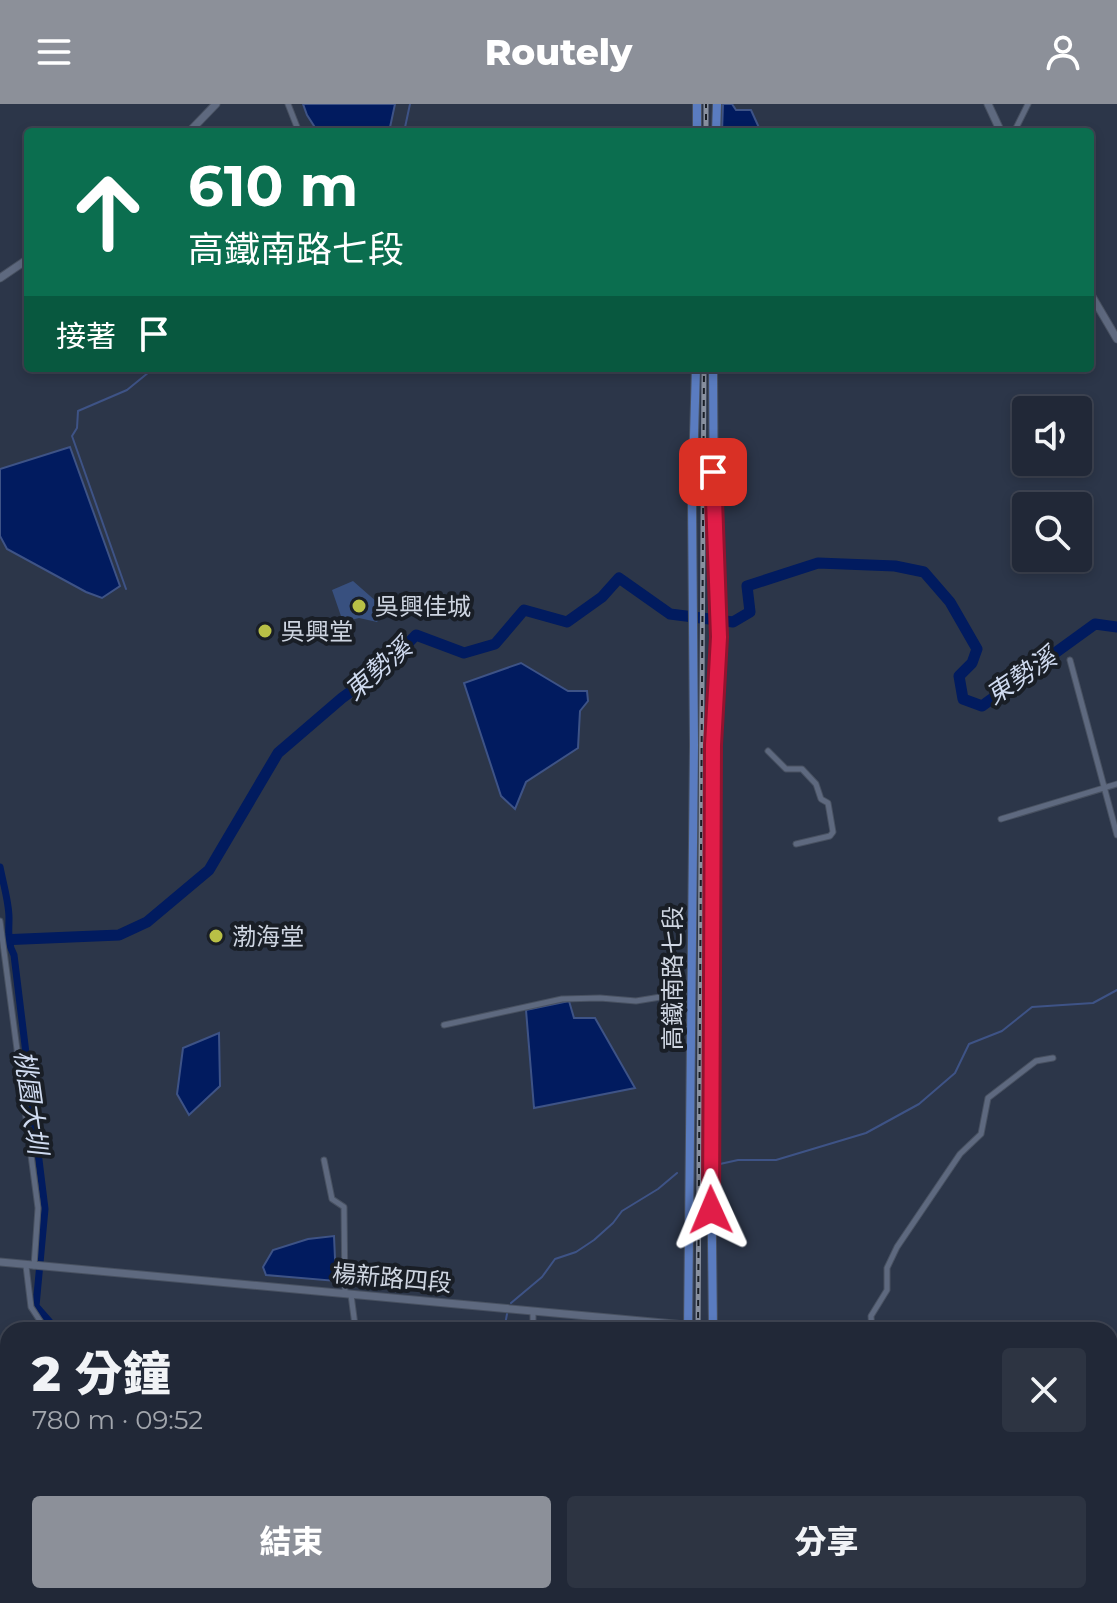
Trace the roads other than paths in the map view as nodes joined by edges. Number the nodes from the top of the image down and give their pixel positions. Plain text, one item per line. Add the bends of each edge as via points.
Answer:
1 (216, 104) edge
2 (288, 104) edge
3 (697, 104) edge
4 (717, 104) edge
5 (988, 104) edge
6 (1028, 104) edge
7 (193, 128) edge
8 (297, 128) edge
9 (697, 128) edge
10 (716, 128) edge
11 (999, 128) edge
12 (1016, 128) edge
13 (24, 262) edge
14 (0, 278) edge
15 (1094, 300) edge
16 (1117, 339) edge
17 (696, 372) edge
18 (713, 372) edge
19 (1070, 660) dead end
20 (768, 751) dead end
21 (1117, 784) edge
22 (1104, 787) junction
23 (1001, 819) dead end
24 (1117, 835) edge
25 (796, 844) dead end
26 (0, 921) edge
27 (1, 929) edge
28 (679, 994) dead end
29 (444, 1025) dead end
30 (1053, 1058) dead end
31 (324, 1160) dead end
32 (0, 1262) edge
33 (34, 1267) junction
34 (348, 1294) junction
35 (533, 1311) junction
36 (41, 1322) edge
37 (354, 1322) edge
38 (533, 1322) edge
39 (633, 1322) edge
40 (688, 1322) edge
41 (713, 1322) edge
42 (871, 1322) edge

1 - 7 main road
2 - 8 street
3 - 9 main road
4 - 10 main road
5 - 11 main road
6 - 12 street
13 - 14 main road
15 - 16 main road
17 - 40 main road, 高鐵南路七段 via 688,671
18 - 41 main road, 高鐵南路七段 via 719,633 710,1065
19 - 22 street
20 - 25 street via 786,769 802,769 828,803 830,836
21 - 22 street
22 - 23 street
22 - 24 street
26 - 27 street
27 - 33 street via 38,1208
28 - 29 street via 636,1001 562,999
30 - 42 street via 1036,1061 988,1098 981,1134 960,1154 897,1247 887,1268 887,1290
31 - 34 street via 332,1199 344,1207
32 - 33 main road, 楊新路四段
33 - 34 main road, 楊新路四段
33 - 36 street via 31,1307
34 - 35 main road, 楊新路四段
34 - 37 street
35 - 38 street
35 - 39 main road, 楊新路四段

